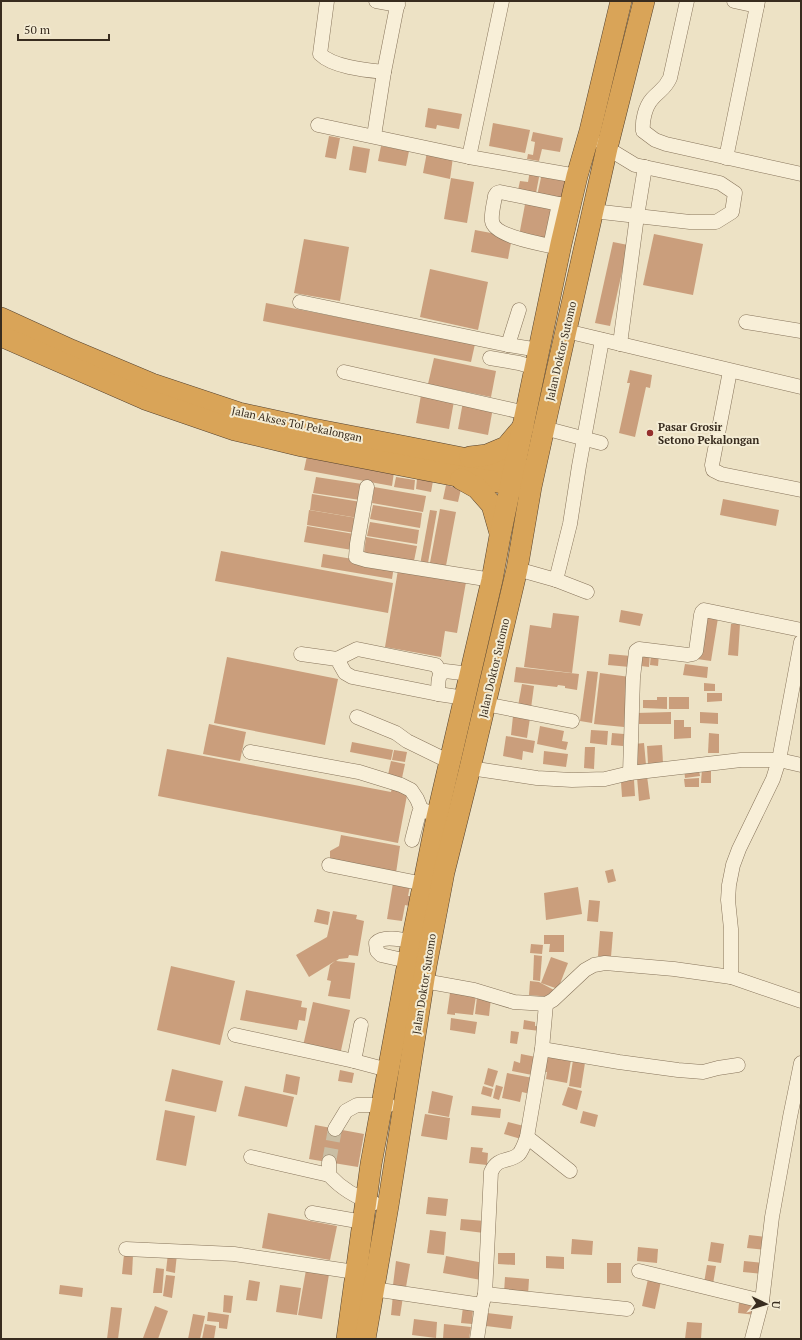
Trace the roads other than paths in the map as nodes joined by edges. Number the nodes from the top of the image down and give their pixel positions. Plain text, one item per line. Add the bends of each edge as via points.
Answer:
1 (327, 1) edge
2 (376, 1) edge
3 (502, 1) edge
4 (621, 1) edge
5 (644, 1) edge
6 (688, 1) edge
7 (734, 1) edge
8 (398, 3) edge
9 (758, 3) edge
10 (384, 72) junction
11 (318, 125) dead end
12 (590, 132) junction
13 (374, 136) junction
14 (607, 148) junction
15 (469, 157) junction
16 (726, 158) junction
17 (645, 167) junction
18 (801, 174) edge
19 (577, 176) junction
20 (564, 206) junction
21 (592, 211) junction
22 (636, 216) junction
23 (556, 247) junction
24 (300, 302) dead end
25 (519, 310) dead end
26 (1, 318) edge
27 (746, 322) dead end
28 (566, 331) junction
29 (801, 332) edge
30 (1, 336) edge
31 (602, 340) junction
32 (620, 344) junction
33 (508, 345) junction
34 (490, 358) dead end
35 (537, 359) junction
36 (730, 371) junction
37 (344, 372) dead end
38 (801, 387) edge
39 (525, 420) junction
40 (544, 428) junction
41 (584, 438) junction
42 (601, 443) dead end
43 (459, 467) junction
44 (513, 476) junction
45 (533, 480) junction
46 (367, 487) dead end
47 (801, 490) edge
48 (500, 536) junction
49 (517, 569) junction
50 (492, 580) junction
51 (556, 580) junction
52 (587, 592) dead end
53 (801, 630) edge
54 (801, 642) edge
55 (301, 654) dead end
56 (337, 659) junction
57 (441, 673) junction
58 (470, 674) junction
59 (438, 694) junction
60 (465, 698) junction
61 (485, 704) junction
62 (356, 718) dead end
63 (572, 721) dead end
64 (250, 752) dead end
65 (779, 760) junction
66 (450, 762) junction
67 (801, 765) edge
68 (470, 768) junction
69 (630, 773) junction
70 (430, 814) junction
71 (457, 822) junction
72 (412, 840) dead end
73 (329, 865) dead end
74 (424, 884) junction
75 (420, 959) junction
76 (732, 977) junction
77 (801, 1001) edge
78 (546, 1004) junction
79 (361, 1024) dead end
80 (235, 1035) dead end
81 (542, 1049) junction
82 (354, 1061) junction
83 (801, 1063) edge
84 (738, 1065) dead end
85 (388, 1070) junction
86 (799, 1081) edge
87 (382, 1105) junction
88 (404, 1106) junction
89 (335, 1129) tunnel mouth
90 (527, 1137) junction
91 (251, 1157) dead end
92 (570, 1171) dead end
93 (366, 1201) junction
94 (388, 1206) junction
95 (312, 1213) dead end
96 (363, 1222) junction
97 (126, 1249) dead end
98 (639, 1271) dead end
99 (355, 1272) junction
100 (373, 1289) junction
101 (483, 1299) junction
102 (762, 1301) junction
103 (627, 1309) dead end
104 (347, 1339) edge
105 (365, 1339) edge
106 (477, 1339) edge
107 (752, 1339) edge

1 - 10 street via 320,54 324,58 356,68
2 - 8 street
3 - 15 street
4 - 12 highway, Jalan Doktor Sutomo
5 - 14 highway, Jalan Doktor Sutomo
6 - 16 street via 670,78 666,86 649,103 643,131 666,144
7 - 9 street
8 - 10 street
9 - 16 street
10 - 13 street
11 - 13 street
12 - 14 street
12 - 19 highway, Jalan Doktor Sutomo
13 - 15 street
14 - 17 street via 627,161
14 - 21 highway, Jalan Doktor Sutomo
15 - 19 street
16 - 18 street
17 - 22 street
17 - 22 street via 720,183 735,193 732,212 716,222
19 - 20 highway, Jalan Doktor Sutomo
20 - 23 highway, Jalan Doktor Sutomo
20 - 23 street via 500,192 495,196 492,222 494,226 520,240
21 - 22 street
21 - 28 highway, Jalan Doktor Sutomo
22 - 32 street
23 - 35 highway, Jalan Doktor Sutomo
24 - 33 street
25 - 33 street
26 - 43 highway, Jalan Akses Tol Pekalongan via 152,384 239,413
27 - 29 street
28 - 31 street
28 - 40 highway, Jalan Doktor Sutomo
30 - 43 highway, Jalan Akses Tol Pekalongan via 145,399 235,430 302,446
31 - 32 street
31 - 41 street
32 - 36 street
33 - 35 street
34 - 35 street via 519,363
35 - 39 highway, Jalan Doktor Sutomo
36 - 38 street
36 - 47 street via 713,470 721,474
37 - 39 street
39 - 43 highway via 506,447
39 - 44 highway, Jalan Doktor Sutomo
40 - 41 street
40 - 45 highway, Jalan Doktor Sutomo
41 - 42 street
41 - 51 street via 570,524
43 - 44 highway, Jalan Akses Tol Pekalongan
43 - 48 highway via 492,505
44 - 45 highway, Jalan Akses Tol Pekalongan
44 - 48 highway, Jalan Doktor Sutomo
45 - 49 highway, Jalan Doktor Sutomo
46 - 50 street via 356,557
48 - 50 highway, Jalan Doktor Sutomo
49 - 51 street
49 - 61 highway, Jalan Doktor Sutomo
50 - 58 highway, Jalan Doktor Sutomo
51 - 52 street
53 - 69 street via 704,610 696,651 693,654 638,649 633,678
54 - 65 street
55 - 56 street
56 - 57 street via 357,649 436,664
56 - 59 street via 345,673 352,678
57 - 58 street via 445,671
57 - 59 street
58 - 60 highway, Jalan Doktor Sutomo
59 - 60 street
60 - 66 highway, Jalan Doktor Sutomo
61 - 63 street
61 - 68 highway, Jalan Doktor Sutomo
62 - 66 street via 396,733
64 - 70 street via 359,772 401,785 411,790
65 - 67 street
65 - 69 street via 741,760
65 - 76 street via 773,779 735,859 729,885
66 - 70 highway, Jalan Doktor Sutomo
68 - 69 street via 572,780 605,779
68 - 71 highway, Jalan Doktor Sutomo
70 - 71 street
70 - 72 street via 418,813
70 - 74 highway, Jalan Doktor Sutomo
71 - 75 highway, Jalan Doktor Sutomo
73 - 74 street
74 - 75 highway, Jalan Doktor Sutomo
75 - 78 street via 474,990 514,1002
75 - 85 highway, Jalan Doktor Sutomo
75 - 88 highway, Jalan Doktor Sutomo
76 - 77 street
76 - 78 street via 604,963 585,970
78 - 81 street
79 - 82 street
80 - 82 street
81 - 84 street via 678,1070 703,1072
81 - 90 street
82 - 85 street
83 - 86 street
85 - 87 highway, Jalan Doktor Sutomo
86 - 102 street via 790,1116 772,1217
87 - 88 street
87 - 89 street via 357,1105 351,1108 346,1111
87 - 93 highway, Jalan Doktor Sutomo
88 - 94 highway, Jalan Doktor Sutomo
90 - 92 street
90 - 101 street via 518,1155 497,1162 491,1172
91 - 93 street via 329,1169 339,1186
93 - 94 street
93 - 96 highway, Jalan Doktor Sutomo
94 - 100 highway, Jalan Doktor Sutomo
95 - 96 street
96 - 99 highway, Jalan Doktor Sutomo
97 - 99 street via 234,1254
98 - 102 street
99 - 104 highway, Jalan Doktor Sutomo
100 - 101 street
100 - 105 highway, Jalan Doktor Sutomo
101 - 103 street
101 - 106 street
102 - 107 street

